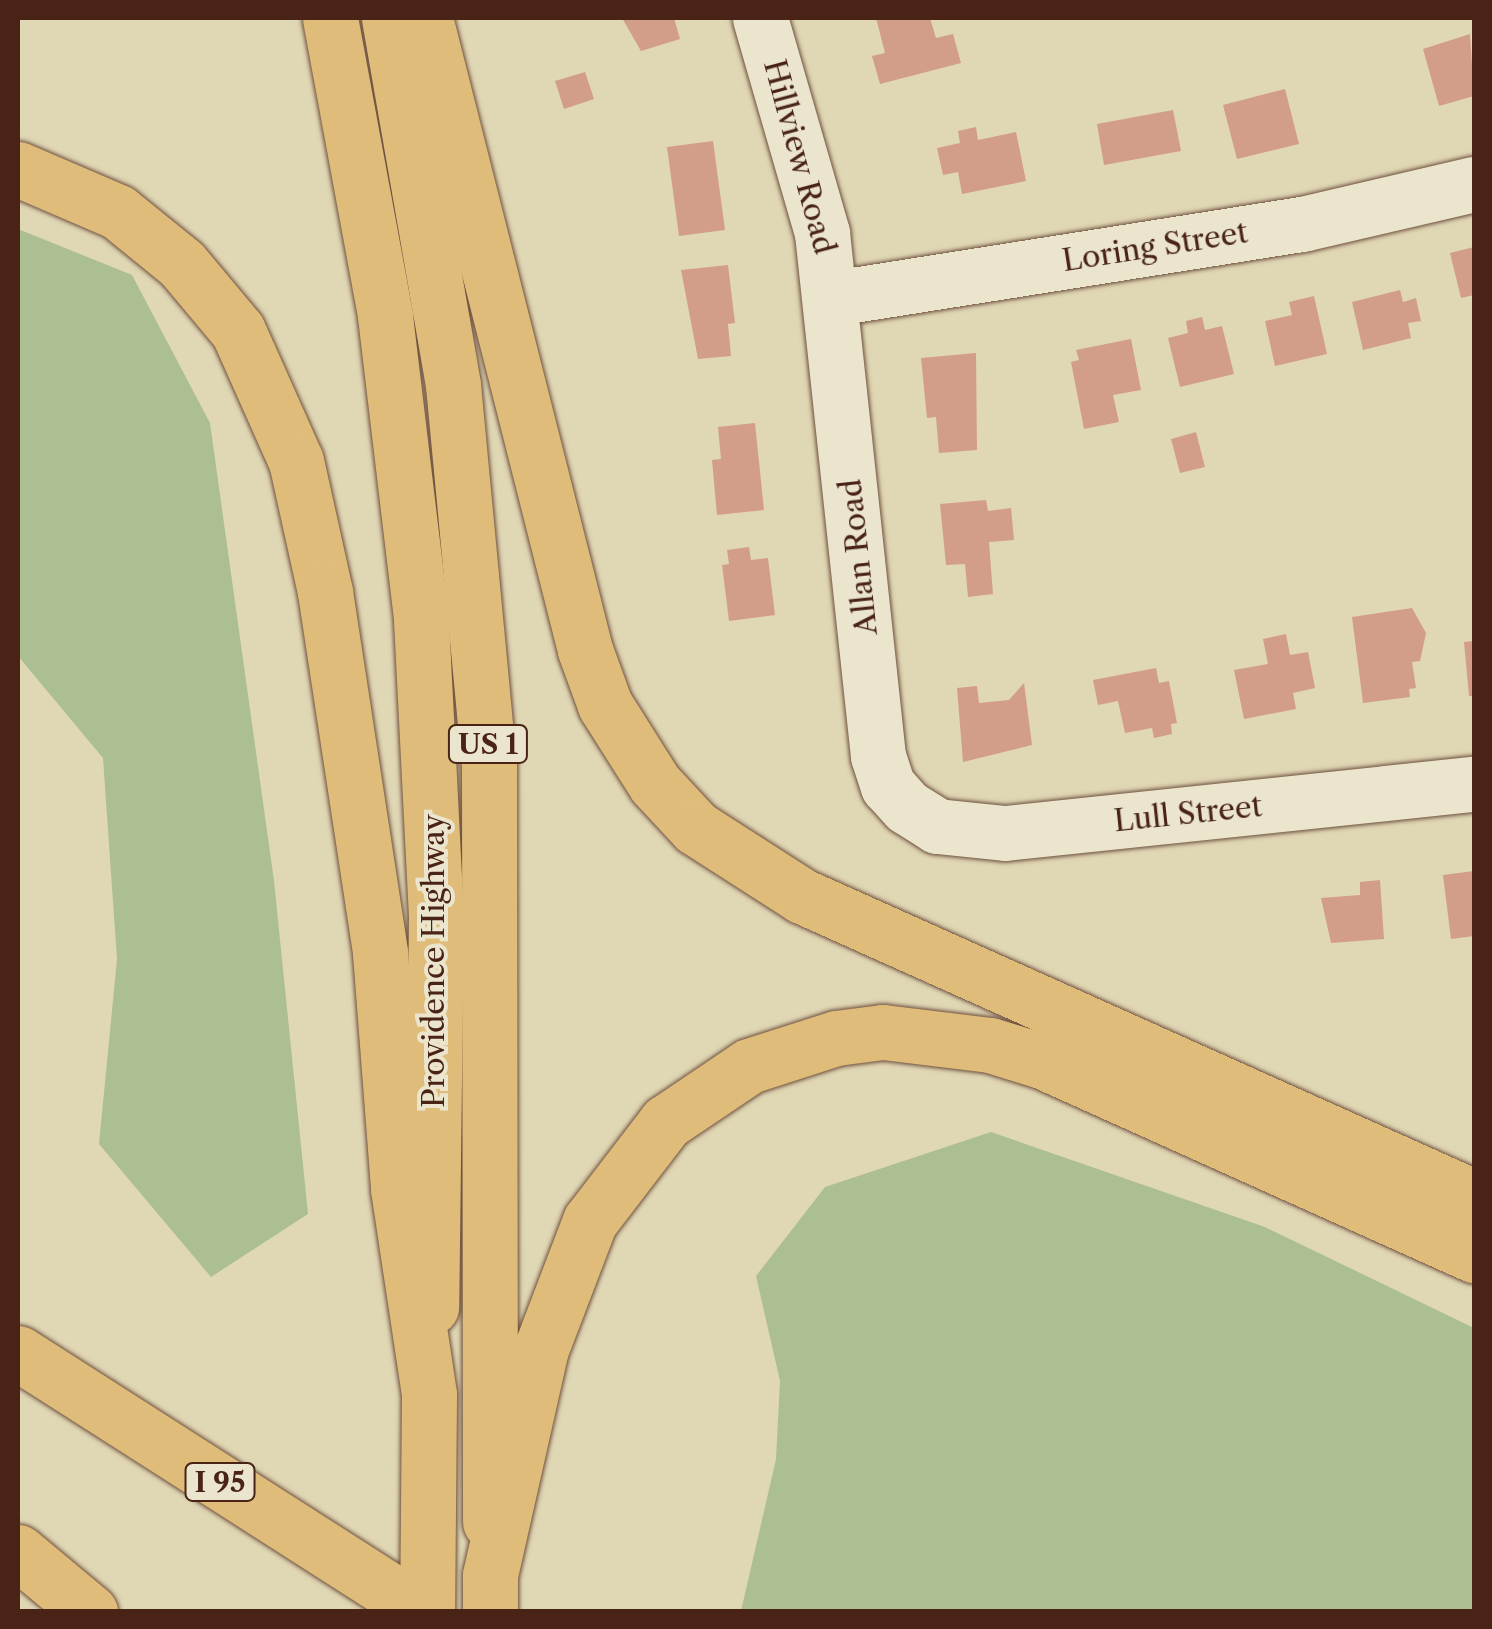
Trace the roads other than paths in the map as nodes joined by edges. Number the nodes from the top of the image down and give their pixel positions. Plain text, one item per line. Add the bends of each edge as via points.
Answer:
1 (330, 18) edge
2 (389, 18) edge
3 (425, 18) edge
4 (760, 18) edge
5 (18, 169) edge
6 (1474, 184) edge
7 (834, 298) junction
8 (1474, 784) edge
9 (908, 807) joint
10 (1474, 1197) edge
11 (1474, 1256) edge
12 (18, 1353) edge
13 (429, 1396) junction
14 (500, 1486) junction
15 (18, 1552) edge
16 (490, 1593) edge
17 (90, 1612) edge
18 (425, 1612) edge

1 - 13 main road, Providence Highway via 386,316 422,620 438,993
2 - 14 main road, Providence Highway / US 1 via 453,385 486,718
3 - 10 main road via 585,650 620,733 665,795 743,864 802,896
4 - 7 street, Hillview Road via 806,168
5 - 13 main road via 118,212 182,264 238,331 296,460 325,592 378,937 398,1189
6 - 7 street, Loring Street via 1302,224
7 - 9 street, Allan Road via 878,756 888,786
8 - 9 street, Lull Street via 1006,833 937,826
11 - 14 main road via 1042,1061 931,1034 836,1038 749,1066 708,1090 666,1122 603,1196 548,1324
12 - 18 main road, I 95
13 - 18 main road, Providence Highway
14 - 16 main road
15 - 17 main road

